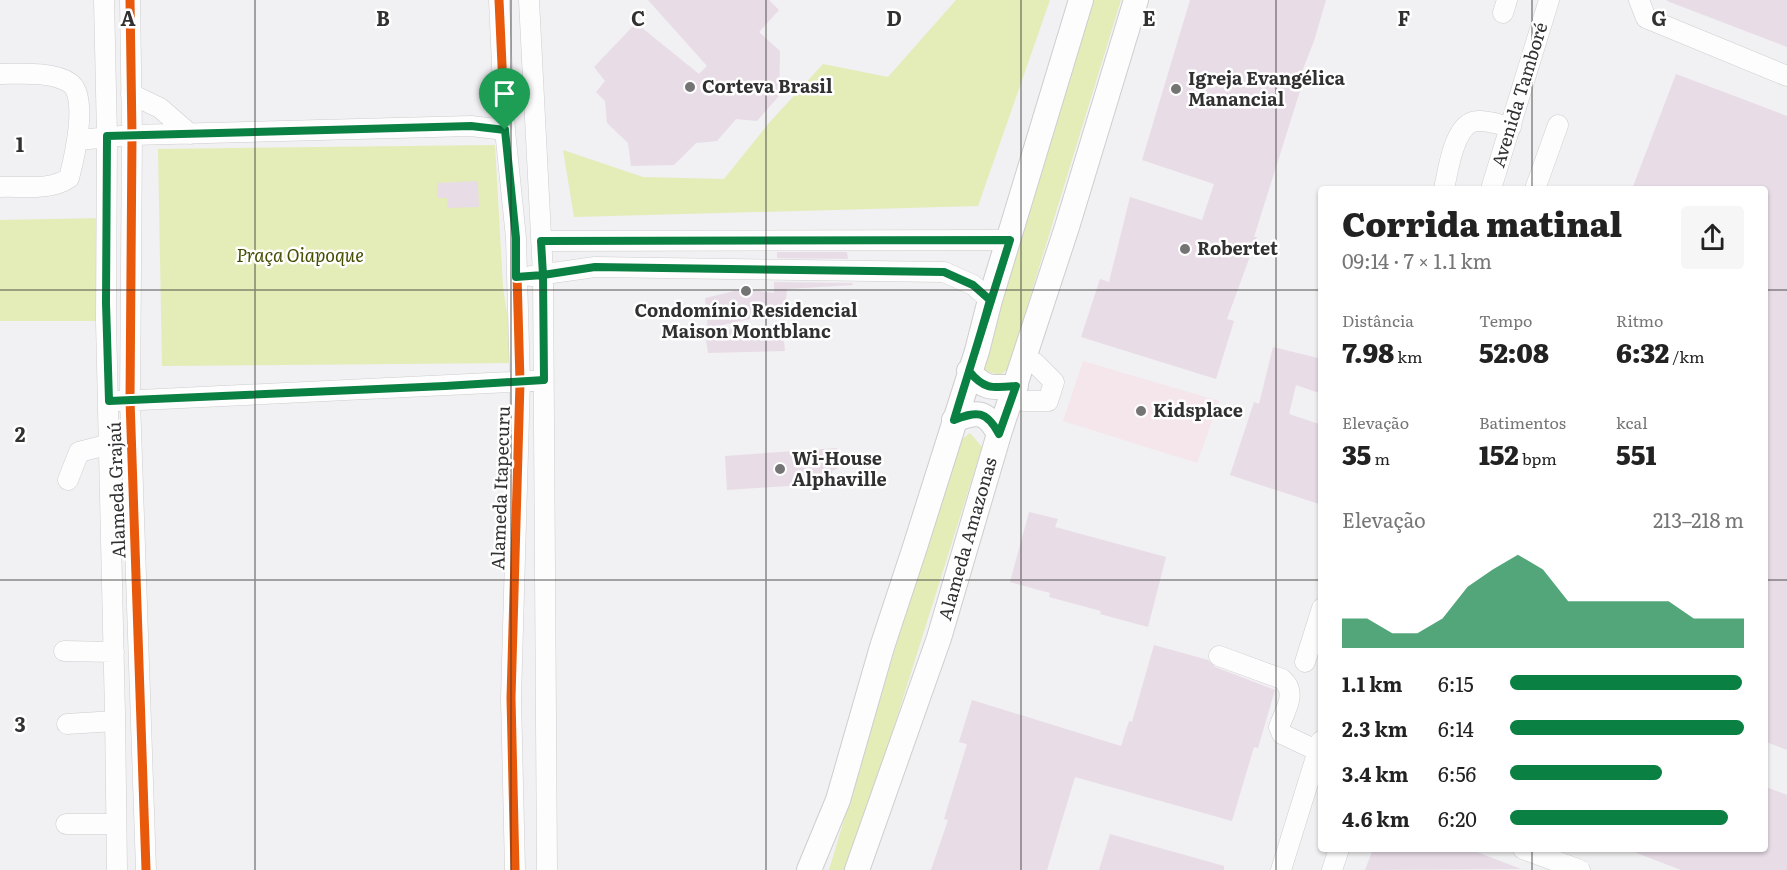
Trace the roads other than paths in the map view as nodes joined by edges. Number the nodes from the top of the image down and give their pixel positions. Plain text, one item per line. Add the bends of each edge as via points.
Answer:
1 (104, 0) edge
2 (130, 0) edge
3 (499, 0) edge
4 (530, 0) edge
5 (1081, 0) edge
6 (1136, 0) edge
7 (1549, 0) edge
8 (1639, 0) edge
9 (500, 43) junction
10 (532, 46) junction
11 (0, 74) edge
12 (1787, 76) edge
13 (131, 94) junction
14 (1558, 125) dead end
15 (1511, 127) junction
16 (505, 130) junction
17 (190, 134) junction
18 (132, 135) junction
19 (107, 136) junction
20 (78, 140) junction
21 (1445, 186) edge
22 (1492, 186) edge
23 (1536, 186) edge
24 (0, 187) edge
25 (953, 239) junction
26 (1010, 240) junction
27 (541, 241) junction
28 (944, 272) junction
29 (543, 275) junction
30 (516, 277) junction
31 (990, 300) junction
32 (1025, 359) junction
33 (969, 371) junction
34 (544, 380) junction
35 (520, 382) junction
36 (1013, 392) junction
37 (130, 400) junction
38 (109, 401) junction
39 (954, 420) junction
40 (999, 434) junction
41 (110, 444) junction
42 (68, 480) dead end
43 (1318, 621) edge
44 (513, 641) junction
45 (545, 641) junction
46 (64, 651) dead end
47 (114, 652) junction
48 (1219, 656) dead end
49 (1305, 662) dead end
50 (116, 718) junction
51 (141, 720) junction
52 (67, 724) dead end
53 (1318, 756) edge
54 (66, 824) dead end
55 (116, 824) junction
56 (1338, 852) edge
57 (1531, 852) edge
58 (117, 870) edge
59 (146, 870) edge
60 (515, 870) edge
61 (547, 870) edge
62 (808, 870) edge
63 (857, 870) edge
64 (1281, 870) edge
65 (1332, 870) edge
66 (1580, 870) edge

1 - 19 street, Alameda Grajaú
2 - 13 street, Alameda Grajaú
3 - 9 street, Alameda Itapecuru
4 - 10 street
5 - 26 main road
6 - 32 main road, Alameda Amazonas
7 - 15 street, Avenida Tamboré
8 - 12 street via 1646,18
9 - 10 street
9 - 16 street, Alameda Itapecuru
10 - 27 street
11 - 20 street via 56,77 72,84 78,96
13 - 17 street via 160,108
13 - 18 street, Alameda Grajaú
14 - 23 street
15 - 21 street via 1469,123 1455,144
15 - 22 street, Avenida Tamboré
16 - 17 street via 471,126
16 - 30 street, Alameda Itapecuru
17 - 18 street
18 - 19 street
18 - 37 street, Alameda Grajaú
19 - 20 street
19 - 38 street, Alameda Grajaú
20 - 24 street via 69,178 63,183
25 - 26 street
25 - 27 street
25 - 28 street
26 - 31 main road
27 - 29 street
28 - 29 street via 595,267
28 - 31 street via 973,285
29 - 30 street
29 - 34 street
30 - 35 street, Alameda Itapecuru
31 - 33 main road
32 - 36 main road, Alameda Amazonas
32 - 36 street via 1035,363 1054,382 1048,401 1024,401
33 - 36 main road via 981,384
33 - 39 main road
34 - 35 street
34 - 45 street
35 - 37 street
35 - 44 street, Alameda Itapecuru
36 - 40 main road, Alameda Amazonas
37 - 38 street
37 - 51 street, Alameda Grajaú
38 - 41 street, Alameda Grajaú
39 - 40 main road via 984,415
39 - 62 main road via 838,800
40 - 63 main road, Alameda Amazonas via 939,638
41 - 42 street via 79,452
41 - 47 street, Alameda Grajaú
43 - 49 street
44 - 45 street
44 - 60 street, Alameda Itapecuru
45 - 61 street
46 - 47 street
47 - 50 street, Alameda Grajaú
48 - 53 street via 1289,685 1290,698 1279,727 1282,734
50 - 51 street via 126,711
50 - 52 street
50 - 55 street, Alameda Grajaú
51 - 59 street, Alameda Grajaú
53 - 64 street
54 - 55 street
55 - 58 street, Alameda Grajaú
56 - 65 street
57 - 66 street

